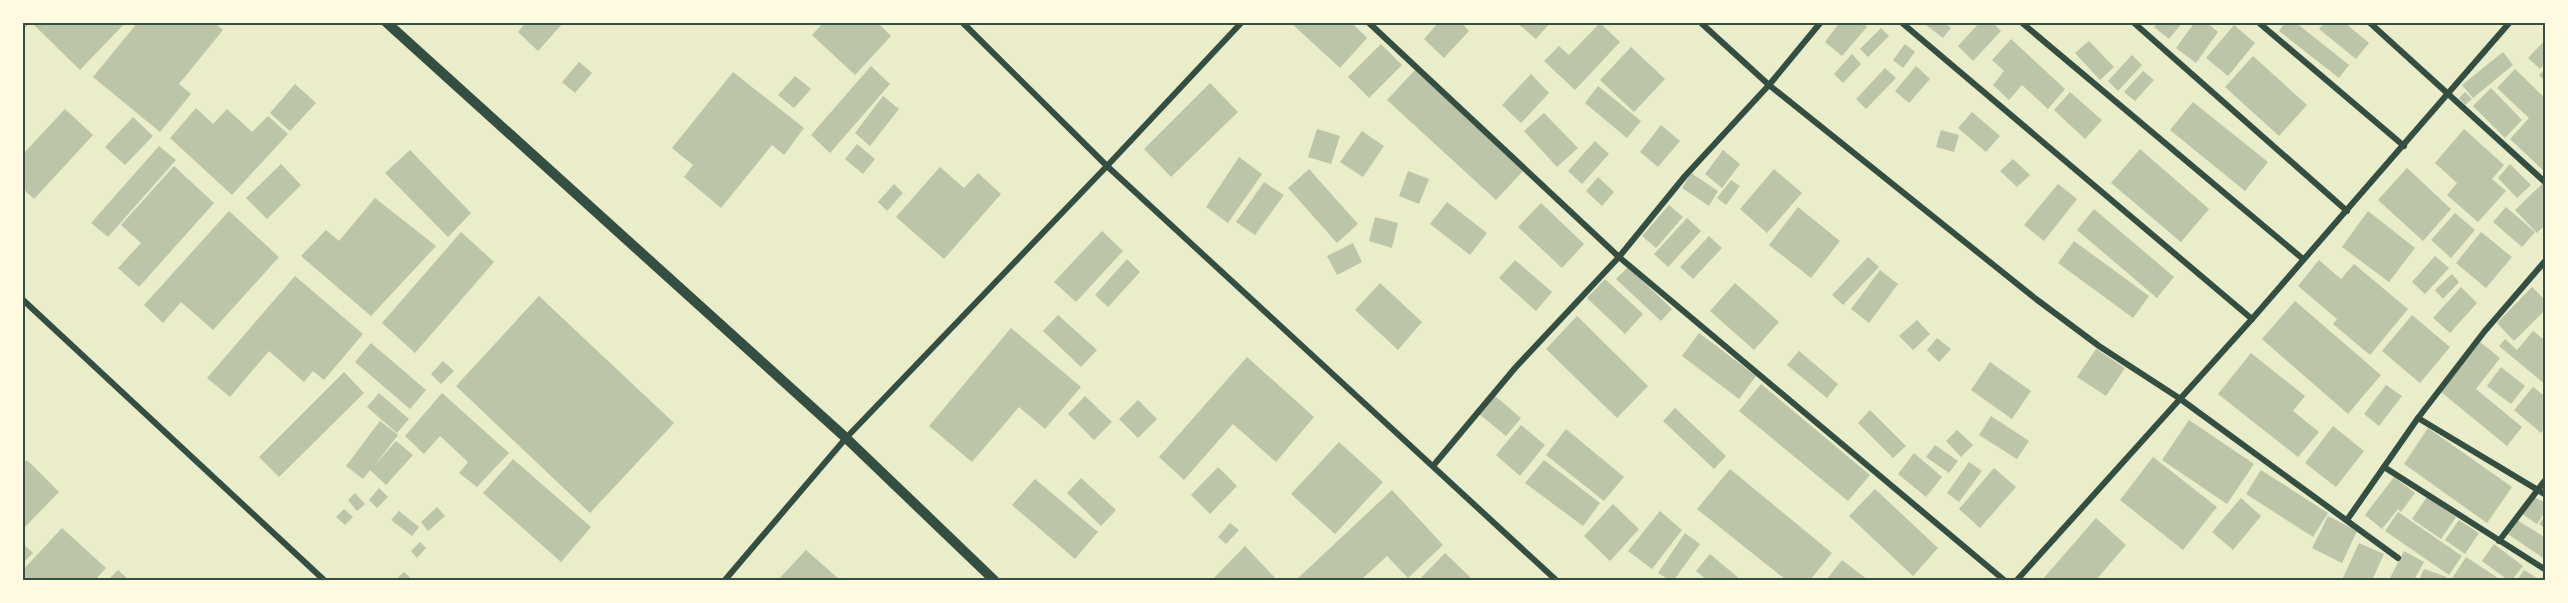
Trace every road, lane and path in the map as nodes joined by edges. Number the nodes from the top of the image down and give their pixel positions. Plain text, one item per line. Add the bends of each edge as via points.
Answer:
1 (386, 22) edge
2 (962, 22) edge
3 (1242, 22) edge
4 (1368, 22) edge
5 (1700, 22) edge
6 (1821, 22) edge
7 (1901, 22) edge
8 (2021, 22) edge
9 (2133, 22) edge
10 (2259, 22) edge
11 (2369, 22) edge
12 (2510, 22) edge
13 (1768, 86) junction
14 (2448, 94) junction
15 (2404, 146) junction
16 (1107, 166) junction
17 (2546, 183) edge
18 (2347, 211) junction
19 (1619, 257) junction
20 (2303, 259) junction
21 (2546, 260) edge
22 (22, 299) edge
23 (2252, 319) junction
24 (2179, 398) junction
25 (2418, 418) junction
26 (846, 438) junction
27 (1433, 466) junction
28 (2384, 467) junction
29 (2546, 479) edge
30 (2537, 489) junction
31 (2546, 495) edge
32 (2347, 520) junction
33 (2499, 541) junction
34 (2397, 558) dead end
35 (2546, 570) edge
36 (324, 580) edge
37 (725, 580) edge
38 (994, 580) edge
39 (1556, 580) edge
40 (2004, 580) edge
41 (2017, 580) edge

1 - 26 street
2 - 16 street
3 - 16 street
4 - 19 street
5 - 13 street
6 - 13 street
7 - 23 street
8 - 20 street
9 - 18 street
10 - 15 street
11 - 14 street
12 - 14 street
13 - 19 street via 1685,176
13 - 24 street via 2036,300
14 - 15 street
14 - 17 street
15 - 18 street
16 - 26 street
16 - 27 street
18 - 20 street
19 - 27 street via 1515,368
19 - 40 street
20 - 23 street
21 - 25 street
22 - 36 street
23 - 24 street
24 - 32 street
24 - 41 street
25 - 28 street
25 - 30 street
26 - 37 street
26 - 38 street
27 - 39 street
28 - 32 street
28 - 33 street
29 - 30 street
30 - 31 street
30 - 33 street
32 - 34 street
33 - 35 street

